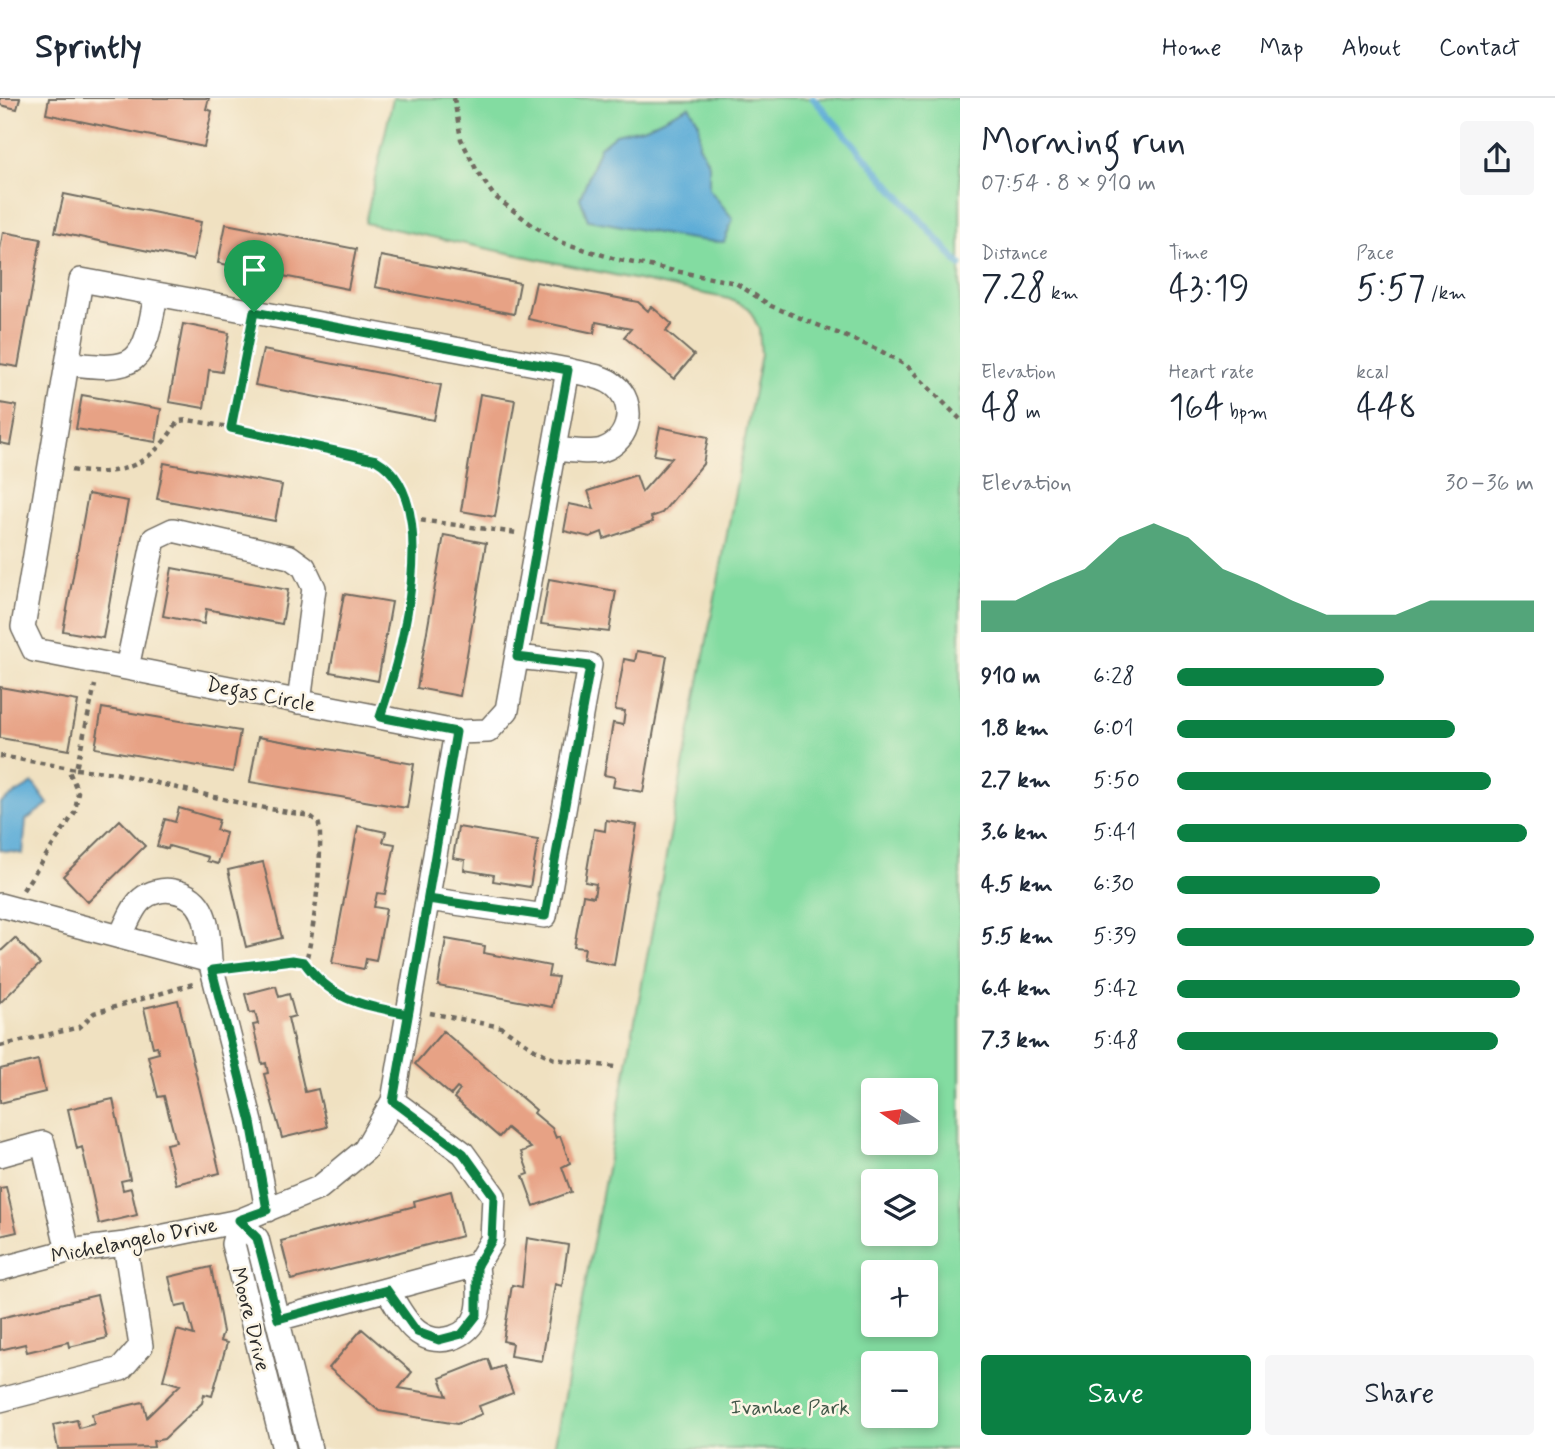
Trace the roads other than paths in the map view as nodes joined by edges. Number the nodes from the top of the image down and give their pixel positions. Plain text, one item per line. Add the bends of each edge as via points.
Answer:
1 (156, 294) junction
2 (67, 363) junction
3 (568, 370) junction
4 (554, 449) junction
5 (517, 657) junction
6 (127, 668) junction
7 (299, 702) junction
8 (456, 732) junction
9 (428, 899) junction
10 (8, 908) edge
11 (120, 937) junction
12 (212, 970) junction
13 (393, 1101) junction
14 (0, 1155) edge
15 (267, 1210) junction
16 (239, 1220) junction
17 (124, 1244) junction
18 (68, 1251) junction
19 (477, 1265) junction
20 (0, 1269) edge
21 (387, 1290) junction
22 (278, 1319) junction
23 (0, 1400) edge
24 (284, 1449) edge
25 (310, 1449) edge

1 - 2 street via 146,344 130,362 107,368
1 - 2 street, Degas Circle via 81,281
1 - 3 street, Degas Circle
2 - 6 street, Degas Circle via 23,627 34,650
3 - 4 street, Degas Circle
3 - 4 street, Degas Circle via 613,383 627,402 627,425 622,436 603,450
4 - 5 street, Degas Circle
5 - 8 street, Degas Circle via 508,709 488,731
5 - 9 street via 590,666 545,916
6 - 7 street, Degas Circle
6 - 7 street via 154,539 173,530 290,557 304,567 314,588
7 - 8 street, Degas Circle
8 - 9 street, Michelangelo Drive
9 - 13 street, Michelangelo Drive
10 - 11 street
11 - 12 street
11 - 12 street via 141,899 153,892 181,892 202,909
12 - 15 street via 251,1122
13 - 15 street, Michelangelo Drive via 365,1150 319,1188
13 - 19 street via 463,1153 494,1196 492,1240
14 - 18 street via 43,1143
15 - 16 street, Michelangelo Drive
16 - 17 street, Michelangelo Drive
16 - 22 street, Moore Drive via 257,1238
16 - 24 street, Moore Drive via 233,1244
17 - 18 street, Michelangelo Drive
17 - 23 street via 141,1346 121,1369
18 - 20 street, Michelangelo Drive
19 - 21 street
19 - 21 street via 477,1315 462,1334 451,1339 417,1332
21 - 22 street
22 - 25 street, Moore Drive

